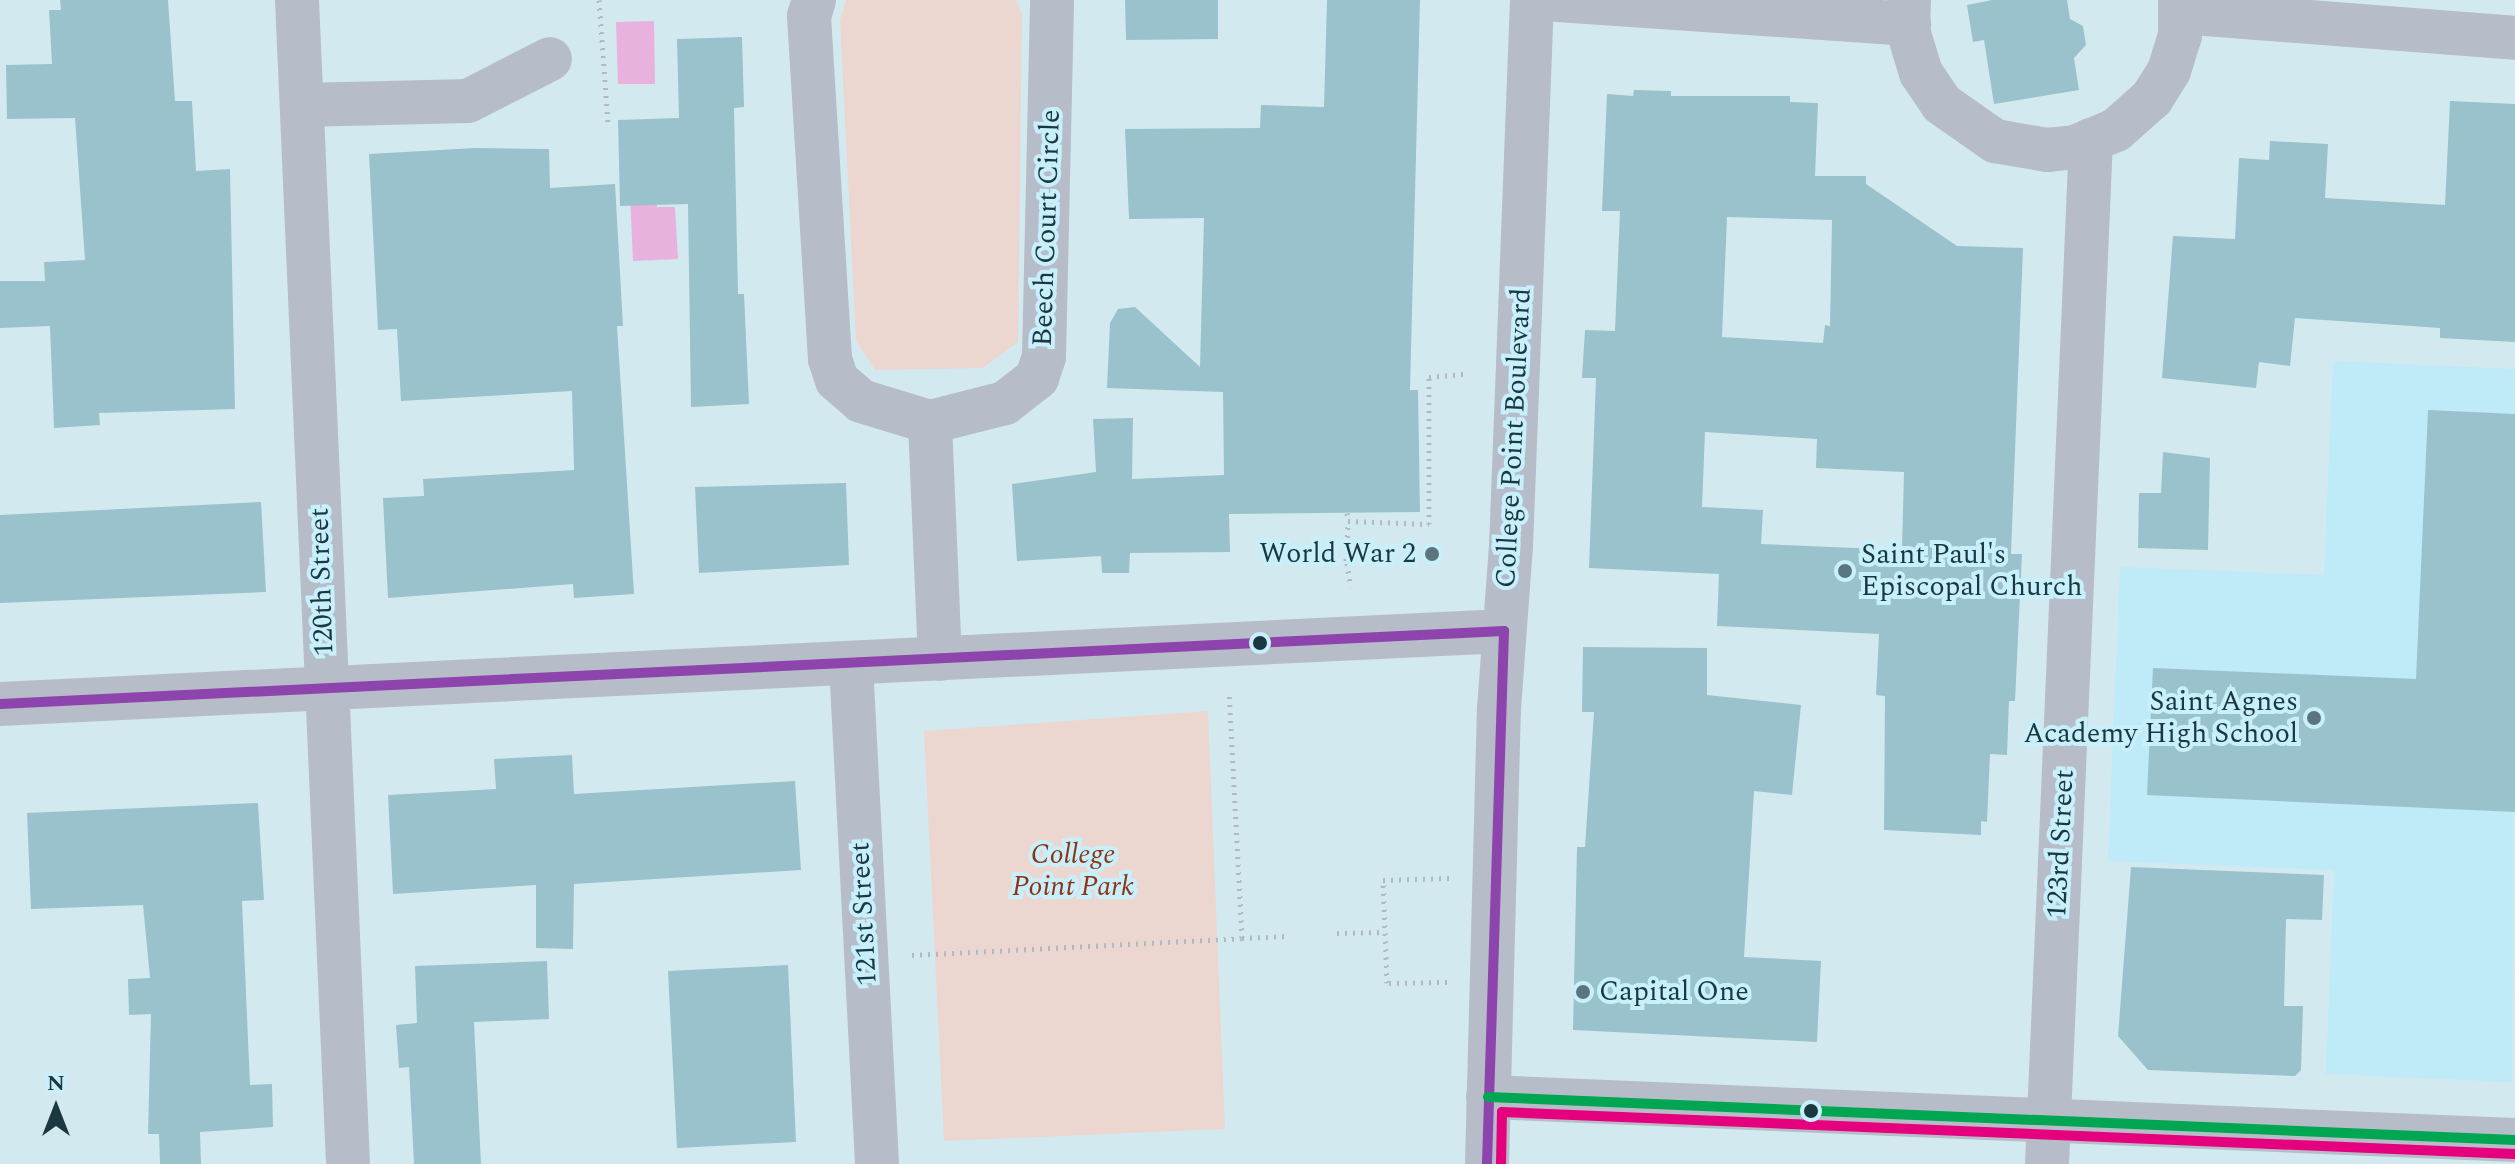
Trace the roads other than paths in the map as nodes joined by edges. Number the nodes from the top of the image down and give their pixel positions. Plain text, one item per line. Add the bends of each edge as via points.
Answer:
1 (297, 0) edge
2 (814, 0) edge
3 (1052, 0) edge
4 (1532, 0) edge
5 (1558, 0) edge
6 (2180, 6) edge
7 (1909, 12) edge
8 (2515, 38) edge
9 (550, 59) dead end
10 (302, 105) junction
11 (2091, 140) junction
12 (930, 422) junction
13 (1504, 631) junction
14 (940, 659) junction
15 (851, 664) junction
16 (326, 688) junction
17 (0, 704) edge
18 (1488, 1097) junction
19 (2049, 1120) junction
20 (2515, 1140) edge
21 (348, 1164) edge
22 (877, 1164) edge
23 (1487, 1164) edge
24 (2047, 1164) edge

1 - 10 street, 120th Street
2 - 12 street via 809,16 830,359 837,380 861,401
3 - 12 street, Beech Court Circle via 1044,357 1037,378 1005,403
4 - 13 street, College Point Boulevard
5 - 7 street
6 - 8 street
6 - 11 street via 2169,71 2152,98 2116,130
7 - 11 street via 1921,73 1962,123 1995,141 2030,149 2075,147
9 - 10 street via 468,101
10 - 16 street, 120th Street
11 - 19 street, 123rd Street
12 - 14 street
13 - 14 street
13 - 18 street, College Point Boulevard
14 - 15 street
15 - 16 street
15 - 22 street, 121st Street
16 - 17 street
16 - 21 street, 120th Street
18 - 19 street
18 - 23 street, College Point Boulevard
19 - 20 street
19 - 24 street, 123rd Street

